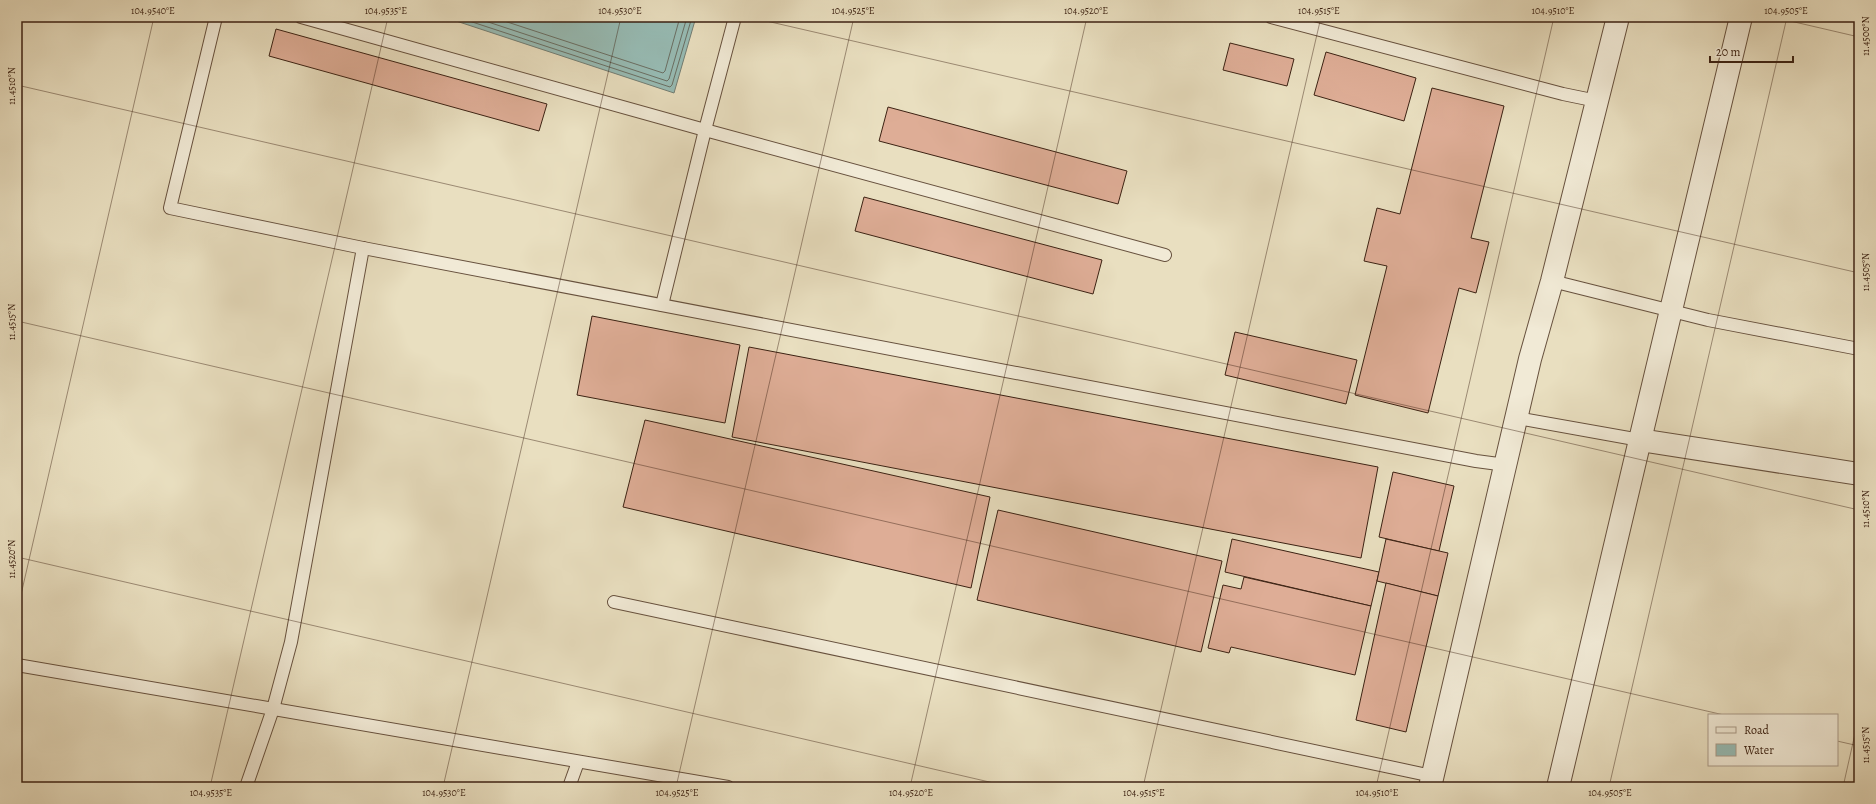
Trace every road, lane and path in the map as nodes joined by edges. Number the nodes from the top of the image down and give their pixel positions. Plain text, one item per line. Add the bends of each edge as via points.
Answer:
1 (216, 17) edge
2 (301, 17) edge
3 (735, 17) edge
4 (1271, 17) edge
5 (1618, 17) edge
6 (1742, 17) edge
7 (1597, 101) junction
8 (705, 130) junction
9 (363, 248) junction
10 (1165, 255) dead end
11 (1552, 281) junction
12 (662, 305) junction
13 (1670, 312) junction
14 (1859, 349) edge
15 (1517, 418) junction
16 (1640, 440) junction
17 (1506, 465) junction
18 (1859, 474) edge
19 (614, 602) dead end
20 (17, 665) edge
21 (273, 709) junction
22 (578, 762) junction
23 (1431, 782) edge
24 (246, 787) edge
25 (568, 787) edge
26 (728, 787) edge
27 (1558, 787) edge

1 - 9 lane via 170,208
2 - 8 lane
3 - 8 lane
4 - 7 lane
5 - 7 street
6 - 13 street
7 - 11 street
8 - 10 lane
8 - 12 lane
9 - 12 lane
9 - 21 lane via 291,642
11 - 13 lane
11 - 15 street via 1530,359
12 - 17 lane
13 - 14 lane
13 - 16 street
15 - 16 lane
15 - 17 street
16 - 18 street
16 - 27 street
17 - 23 street
19 - 23 lane
20 - 21 lane
21 - 22 lane
21 - 24 lane
22 - 25 lane
22 - 26 lane

